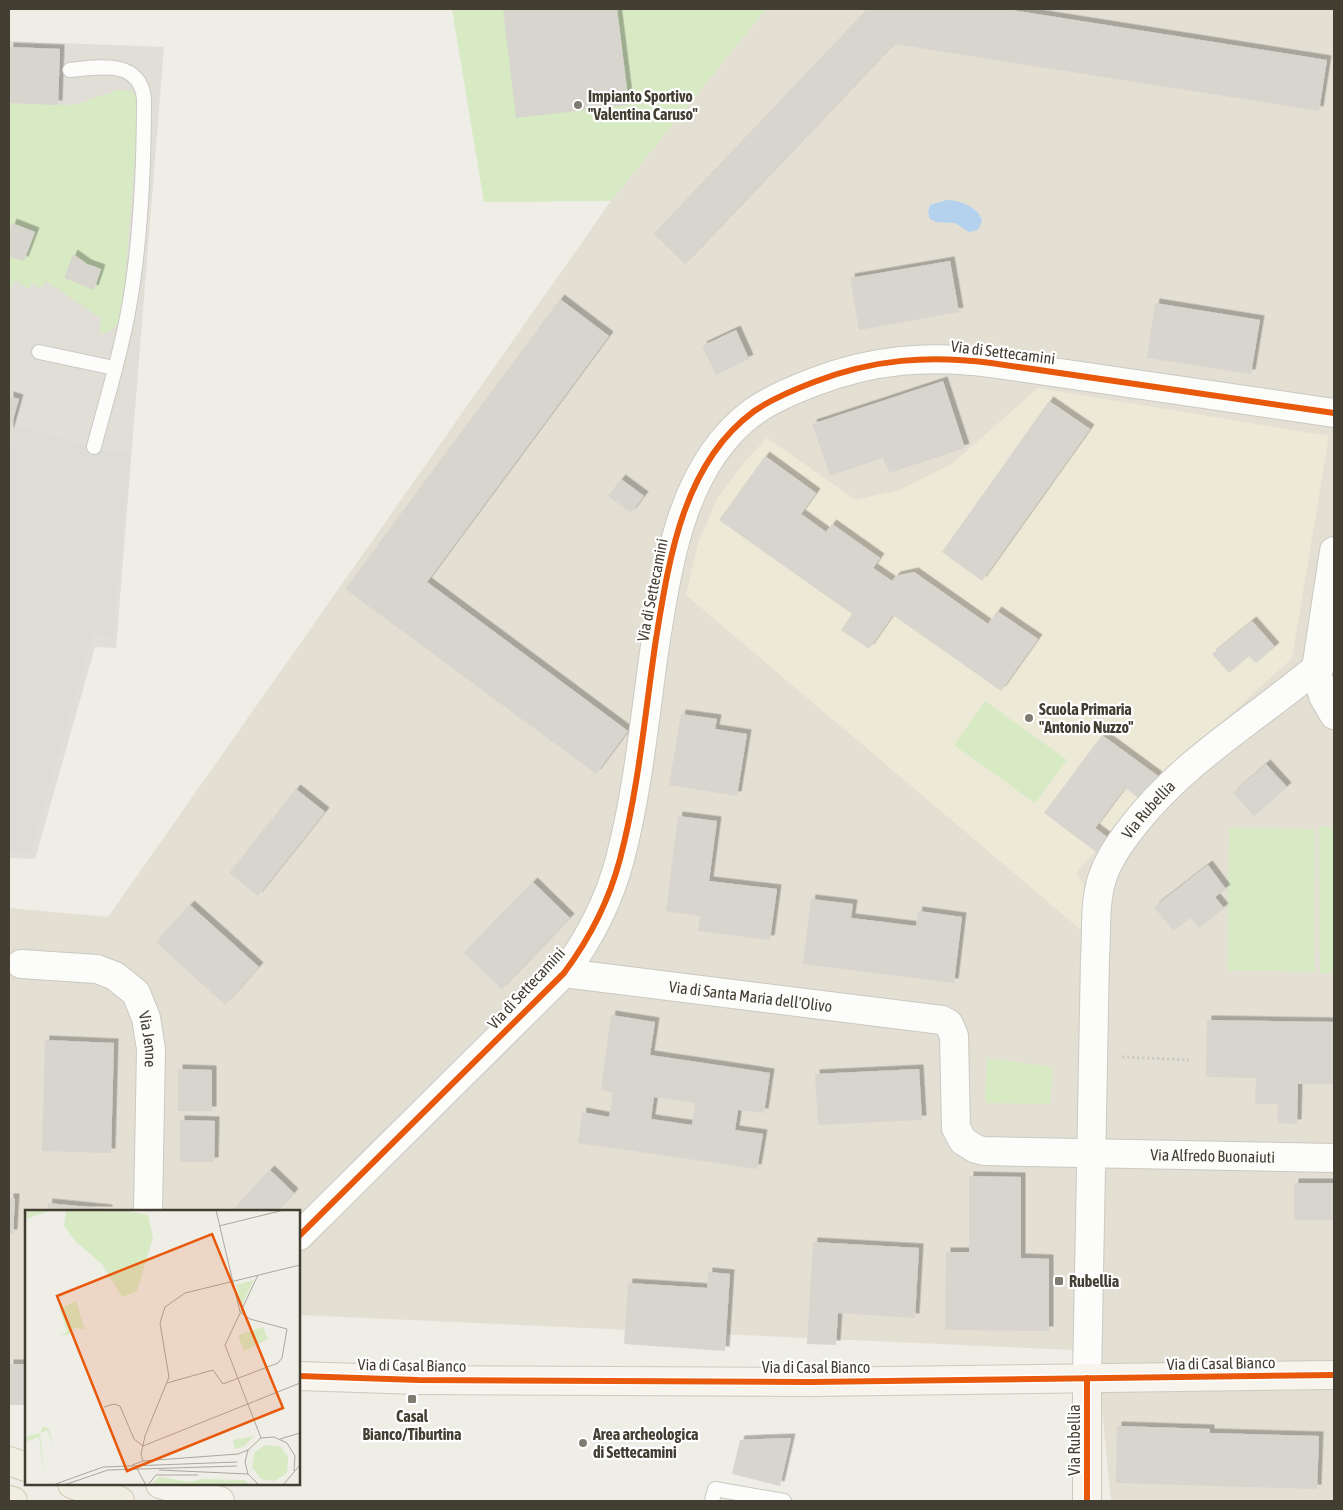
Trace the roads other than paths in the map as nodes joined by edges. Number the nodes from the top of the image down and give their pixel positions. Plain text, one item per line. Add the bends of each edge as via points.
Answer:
1 (70, 70) dead end
2 (39, 352) dead end
3 (114, 368) junction
4 (1334, 413) edge
5 (94, 447) dead end
6 (1334, 551) edge
7 (1325, 661) edge
8 (1334, 716) edge
9 (21, 964) dead end
10 (564, 973) junction
11 (936, 1018) joint
12 (1091, 1154) junction
13 (1334, 1158) edge
14 (148, 1210) edge
15 (300, 1235) edge
16 (300, 1376) edge
17 (1334, 1376) edge
18 (1087, 1378) junction
19 (9, 1461) edge
20 (25, 1467) edge
21 (75, 1485) edge
22 (164, 1485) edge
23 (9, 1500) edge
24 (13, 1501) edge
25 (120, 1501) edge
26 (220, 1501) edge
27 (712, 1501) edge
28 (784, 1501) edge
29 (1088, 1501) edge

1 - 3 lane via 117,68 133,75 143,89 144,130 135,267
2 - 3 lane
3 - 5 lane
4 - 10 street, Via di Settecamini via 938,358 883,362 842,373 791,391 753,412 730,434 706,465 686,509 666,577 633,799 620,860 599,919
6 - 7 street
7 - 8 street via 1323,696
7 - 12 street, Via Rubellia via 1232,731 1174,780 1143,813 1112,854 1098,894
9 - 14 street, Via Jenne via 96,969 115,976 136,993 146,1018 151,1049
10 - 11 street, Via di Santa Maria dell'Olivo
10 - 15 street, Via di Settecamini
11 - 12 street, Via Alfredo Buonaiuti via 949,1024 954,1036 955,1122 962,1140 984,1151
12 - 13 street, Via Alfredo Buonaiuti
12 - 18 street, Via Rubellia
16 - 18 street, Via di Casal Bianco via 801,1382
17 - 18 street, Via di Casal Bianco
18 - 29 street, Via Rubellia
19 - 20 main road
21 - 25 main road
22 - 26 street
23 - 24 main road
27 - 28 lane via 714,1489

